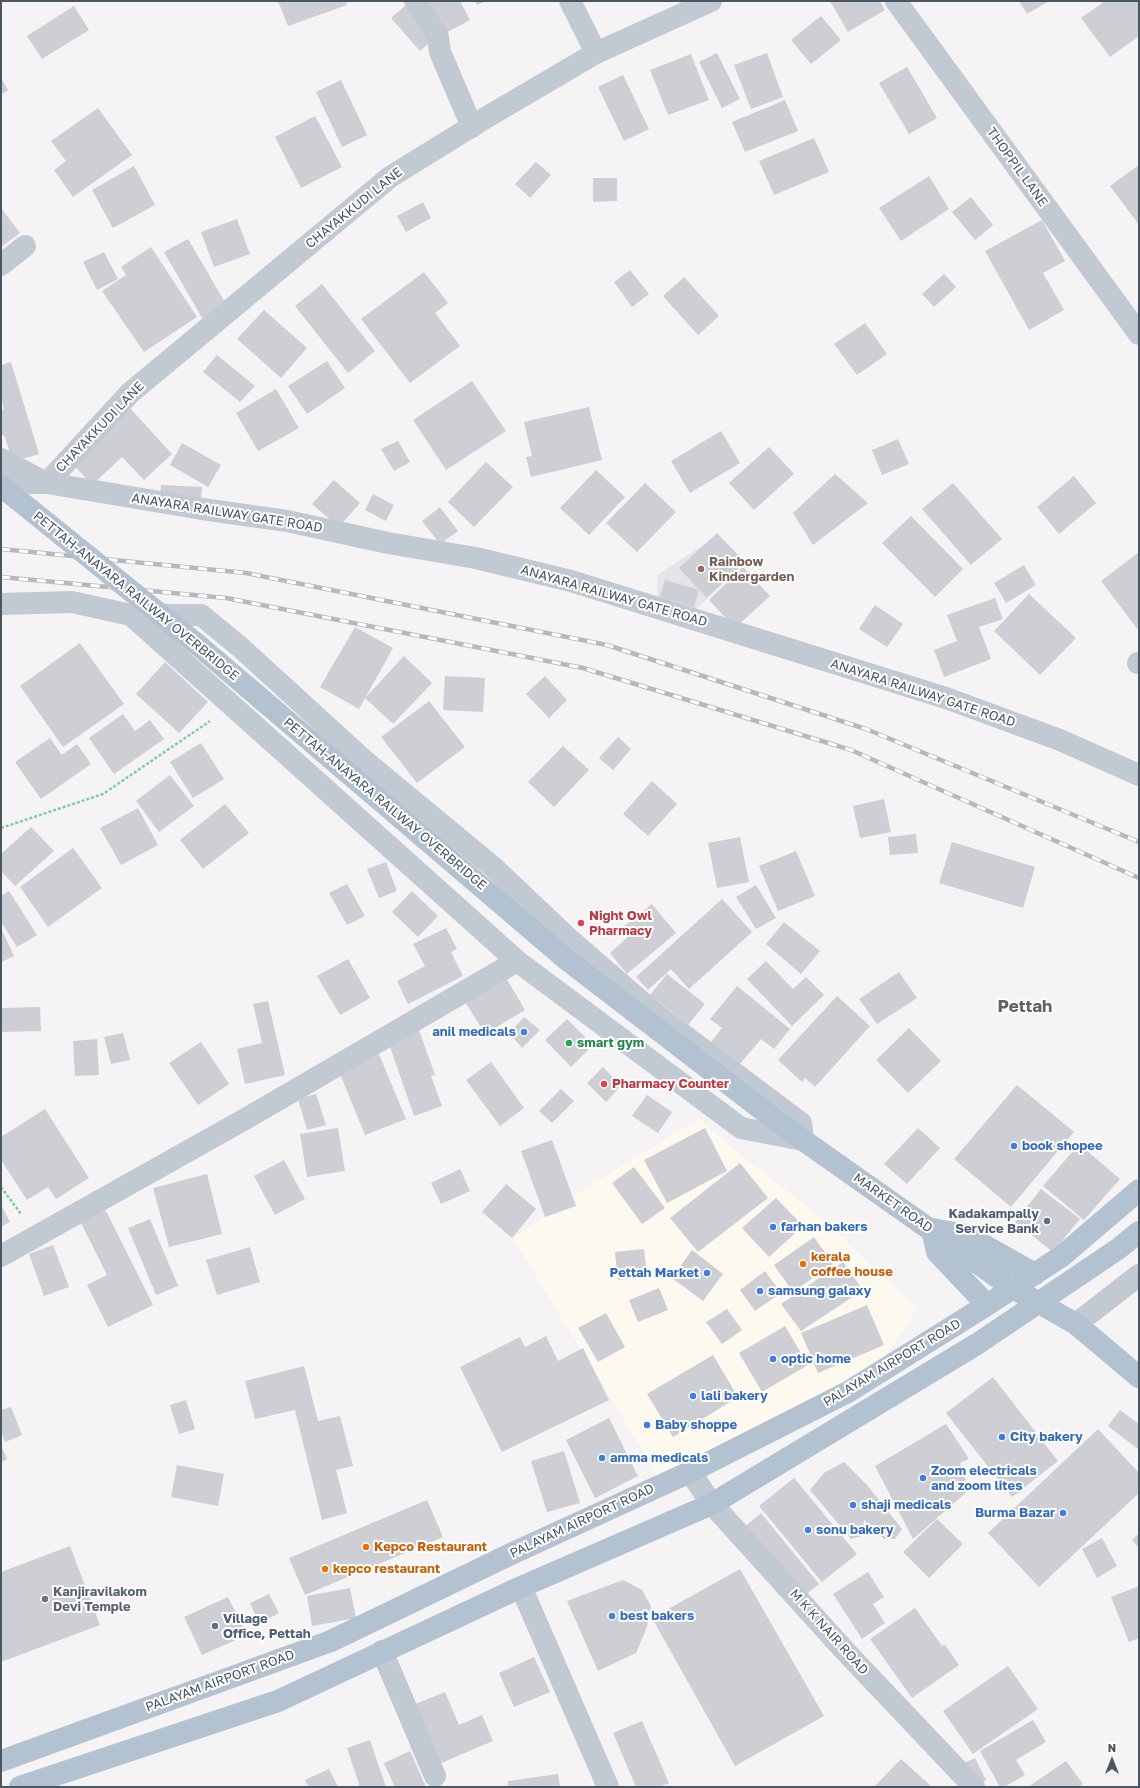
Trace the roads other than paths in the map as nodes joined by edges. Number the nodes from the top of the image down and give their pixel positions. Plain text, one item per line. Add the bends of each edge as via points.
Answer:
1 (415, 1) edge
2 (570, 1) edge
3 (711, 1) edge
4 (896, 1) edge
5 (596, 54) junction
6 (472, 127) junction
7 (25, 246) dead end
8 (1, 265) edge
9 (1139, 334) edge
10 (1, 459) edge
11 (47, 483) junction
12 (1, 484) edge
13 (1, 604) edge
14 (131, 615) junction
15 (1139, 775) edge
16 (518, 961) junction
17 (773, 1118) joint
18 (803, 1140) junction
19 (1131, 1196) edge
20 (932, 1230) junction
21 (1139, 1232) edge
22 (1, 1256) edge
23 (1035, 1274) junction
24 (1139, 1275) edge
25 (1013, 1288) junction
26 (1039, 1302) junction
27 (987, 1305) junction
28 (1076, 1324) junction
29 (1139, 1377) edge
30 (690, 1472) junction
31 (712, 1504) junction
32 (521, 1587) junction
33 (382, 1651) junction
34 (1, 1761) edge
35 (435, 1776) dead end
36 (20, 1787) edge
37 (608, 1787) edge
38 (974, 1787) edge

1 - 6 street via 438,37 440,52
2 - 5 street
3 - 5 street, CHAYAKKUDI LANE
4 - 9 street, THOPPIL LANE
5 - 6 street, CHAYAKKUDI LANE
6 - 11 street, CHAYAKKUDI LANE via 390,177 130,393
7 - 8 street
10 - 11 street
11 - 12 street
11 - 15 street, ANAYARA RAILWAY GATE ROAD via 287,521 388,544 476,558 572,581 946,698 1060,740
12 - 17 main road, PETTAH-ANAYARA RAILWAY OVERBRIDGE, bridge via 198,645 566,959
13 - 14 street via 72,602
14 - 16 street
14 - 18 street via 200,615 240,647 366,762 493,867 568,938 657,1015 801,1122
16 - 18 street via 741,1128
16 - 22 street via 247,1118
17 - 18 main road, MARKET ROAD
18 - 20 main road, MARKET ROAD
19 - 23 main road, PALAYAM AIRPORT ROAD via 1062,1256
20 - 23 main road via 966,1235
20 - 25 main road, MARKET ROAD
20 - 27 main road via 937,1252
21 - 26 main road
23 - 25 main road, PALAYAM AIRPORT ROAD
24 - 28 street
25 - 26 main road, MARKET ROAD
25 - 27 main road, PALAYAM AIRPORT ROAD
26 - 28 main road, MARKET ROAD
26 - 31 main road via 970,1348
27 - 30 main road, PALAYAM AIRPORT ROAD via 848,1392
28 - 29 main road, MARKET ROAD
30 - 31 street, M K K NAIR ROAD
30 - 34 main road, PALAYAM AIRPORT ROAD via 512,1553 331,1641
31 - 32 main road
31 - 38 street, M K K NAIR ROAD via 846,1652
32 - 33 main road
32 - 37 street
33 - 35 street
33 - 36 main road via 278,1700

